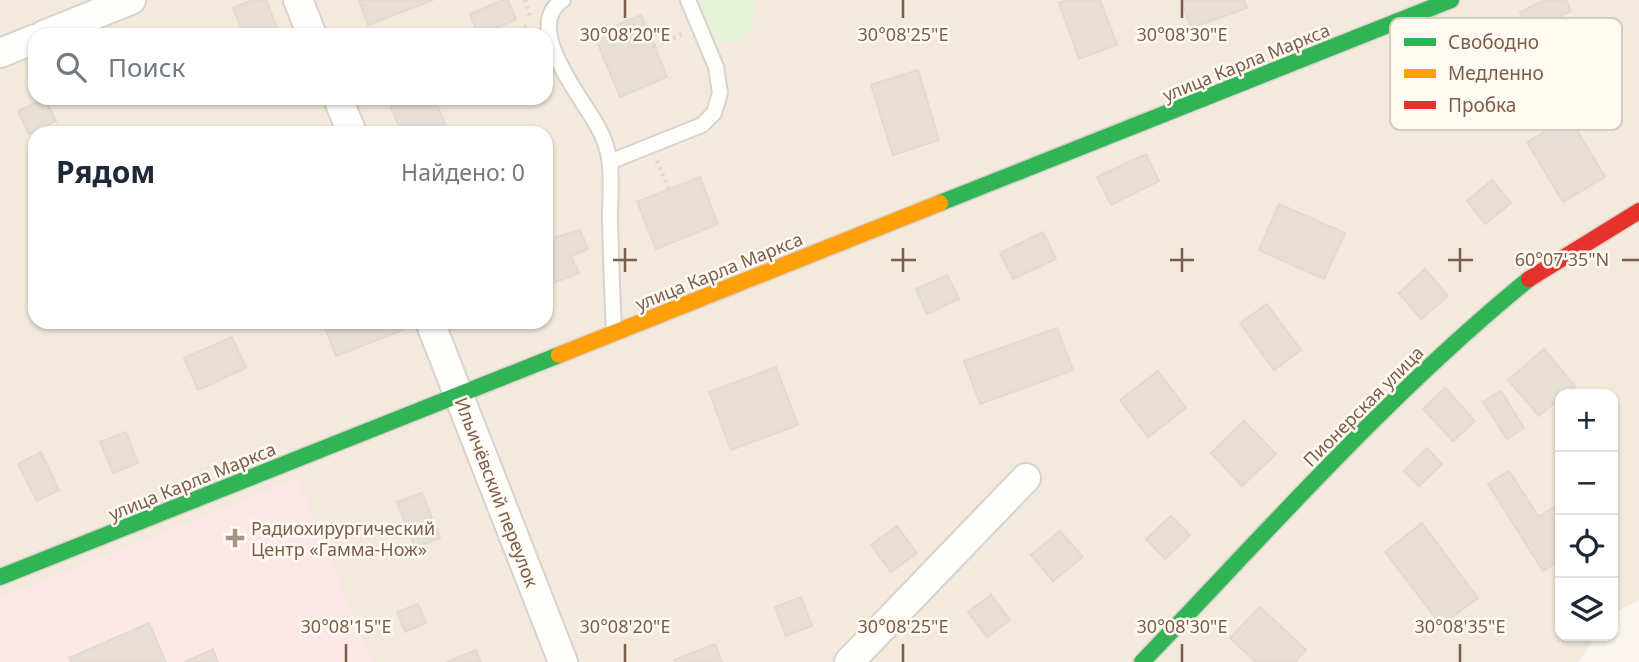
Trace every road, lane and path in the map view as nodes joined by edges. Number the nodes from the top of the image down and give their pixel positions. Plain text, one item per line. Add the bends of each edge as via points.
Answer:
1 (131, 0) edge
2 (298, 0) edge
3 (524, 0) edge
4 (563, 0) edge
5 (688, 0) edge
6 (1451, 0) edge
7 (1406, 18) edge
8 (549, 20) junction
9 (532, 24) junction
10 (1390, 24) edge
11 (700, 27) junction
12 (61, 28) edge
13 (309, 28) edge
14 (522, 28) edge
15 (549, 28) edge
16 (28, 42) edge
17 (654, 46) dead end
18 (553, 49) edge
19 (0, 53) edge
20 (341, 105) edge
21 (349, 126) edge
22 (651, 146) junction
23 (612, 161) junction
24 (669, 190) dead end
25 (1639, 211) edge
26 (433, 329) edge
27 (614, 334) junction
28 (460, 395) junction
29 (1026, 478) dead end
30 (0, 577) edge
31 (563, 662) edge
32 (849, 662) edge
33 (1142, 662) edge

1 - 12 street
2 - 13 street
3 - 9 path
4 - 8 lane
5 - 11 lane
6 - 7 street, улица Карла Маркса
8 - 9 path
8 - 15 lane
9 - 14 path
10 - 27 street, улица Карла Маркса
11 - 17 path
11 - 22 lane via 716,67 720,93 714,113 702,125
16 - 19 street
18 - 23 lane via 601,131
20 - 21 street
22 - 23 lane
22 - 24 path
23 - 27 lane
25 - 33 street, Пионерская улица via 1536,273 1487,313
26 - 28 street, Ильичёвский переулок
27 - 28 street, улица Карла Маркса
28 - 30 street, улица Карла Маркса
28 - 31 street, Ильичёвский переулок
29 - 32 street

